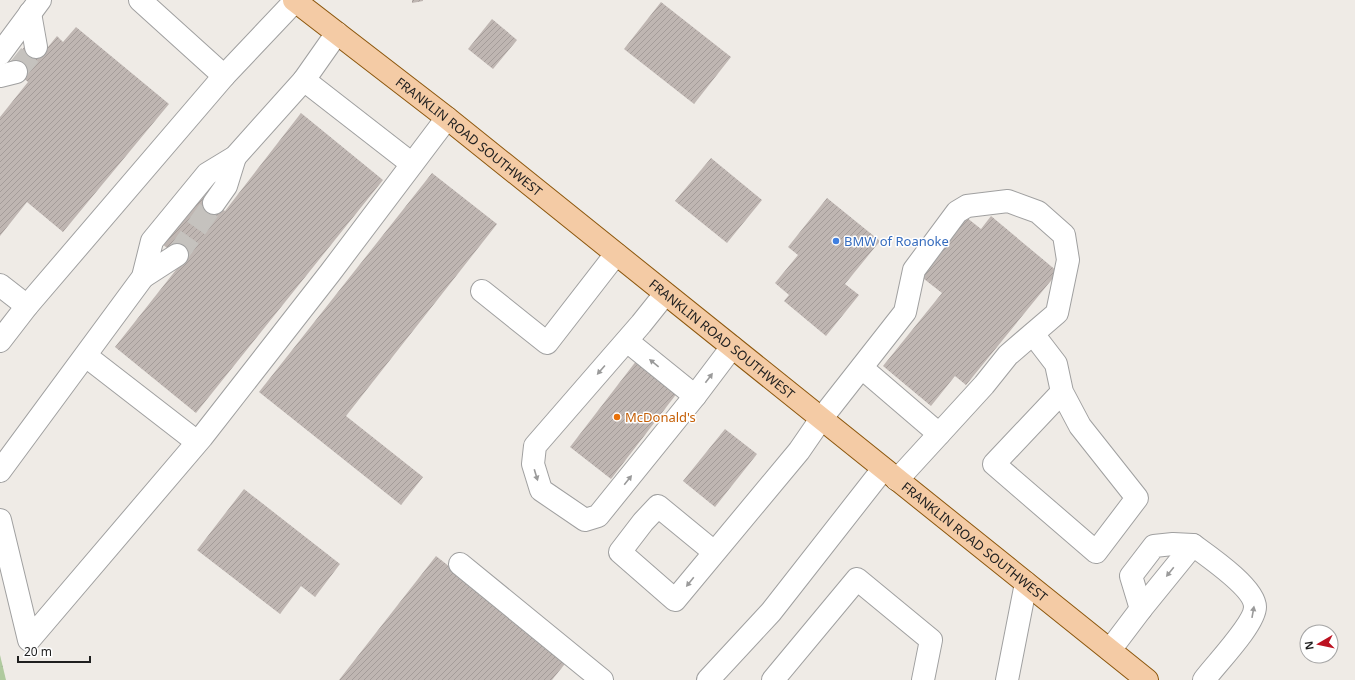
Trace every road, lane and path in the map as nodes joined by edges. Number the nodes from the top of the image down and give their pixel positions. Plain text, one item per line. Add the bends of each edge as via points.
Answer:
1 (140, 0) edge
2 (295, 0) edge
3 (35, 7) edge
4 (337, 33) junction
5 (36, 47) tunnel mouth
6 (0, 54) edge
7 (224, 76) junction
8 (304, 80) junction
9 (447, 118) junction
10 (235, 158) junction
11 (412, 164) junction
12 (214, 203) tunnel mouth
13 (616, 254) junction
14 (177, 255) tunnel mouth
15 (143, 276) junction
16 (0, 285) edge
17 (482, 291) dead end
18 (665, 294) junction
19 (26, 306) junction
20 (1033, 334) junction
21 (0, 341) edge
22 (627, 341) junction
23 (732, 347) junction
24 (86, 356) junction
25 (862, 368) junction
26 (1062, 392) junction
27 (695, 396) junction
28 (821, 419) junction
29 (939, 434) junction
30 (197, 442) junction
31 (0, 471) edge
32 (890, 474) junction
33 (0, 520) edge
34 (1183, 544) junction
35 (714, 552) junction
36 (460, 564) dead end
37 (1026, 583) junction
38 (1138, 600) junction
39 (1110, 650) junction
40 (602, 680) edge
41 (708, 680) edge
42 (773, 680) edge
43 (923, 680) edge
44 (1007, 680) edge
45 (1147, 680) edge
46 (1204, 680) edge

1 - 7 street
2 - 4 main road, FRANKLIN ROAD SOUTHWEST
2 - 7 street
3 - 5 street
3 - 6 street
4 - 8 street
4 - 9 main road, FRANKLIN ROAD SOUTHWEST
7 - 19 street
8 - 10 street
8 - 11 street
9 - 11 street
9 - 13 main road, FRANKLIN ROAD SOUTHWEST
10 - 12 street via 226,186
10 - 15 street via 207,174 152,241
11 - 30 street
13 - 17 street via 546,343
13 - 18 main road, FRANKLIN ROAD SOUTHWEST
14 - 15 street
15 - 24 street
16 - 19 street
18 - 22 street
18 - 23 main road, FRANKLIN ROAD SOUTHWEST
19 - 21 street
20 - 25 street via 1057,313 1068,260 1064,236 1038,212 1008,201 968,206 958,212 914,270 906,312
20 - 26 street via 1056,364
20 - 29 street via 1008,355
27 -> 22 street
22 -> 27 street via 535,446 533,464 541,490 585,520 598,516
27 -> 23 street
23 - 28 main road, FRANKLIN ROAD SOUTHWEST
24 - 30 street
24 - 31 street
25 - 28 street
25 - 29 street
26 - 26 street via 1080,426 1137,498 1096,552 994,464
28 - 32 main road, FRANKLIN ROAD SOUTHWEST
28 - 35 street via 799,451
29 - 32 street
30 - 33 street via 29,640
32 - 37 main road, FRANKLIN ROAD SOUTHWEST
32 - 41 street via 771,612
34 -> 38 street
34 - 38 street via 1154,546 1130,576
46 -> 34 street via 1252,620 1255,606 1249,593 1235,577
35 -> 35 street via 675,600 620,552 658,506
36 - 40 street
37 - 39 main road, FRANKLIN ROAD SOUTHWEST
37 - 44 street
38 - 39 street
39 - 45 main road, FRANKLIN ROAD SOUTHWEST
42 - 43 street via 856,579 931,640

